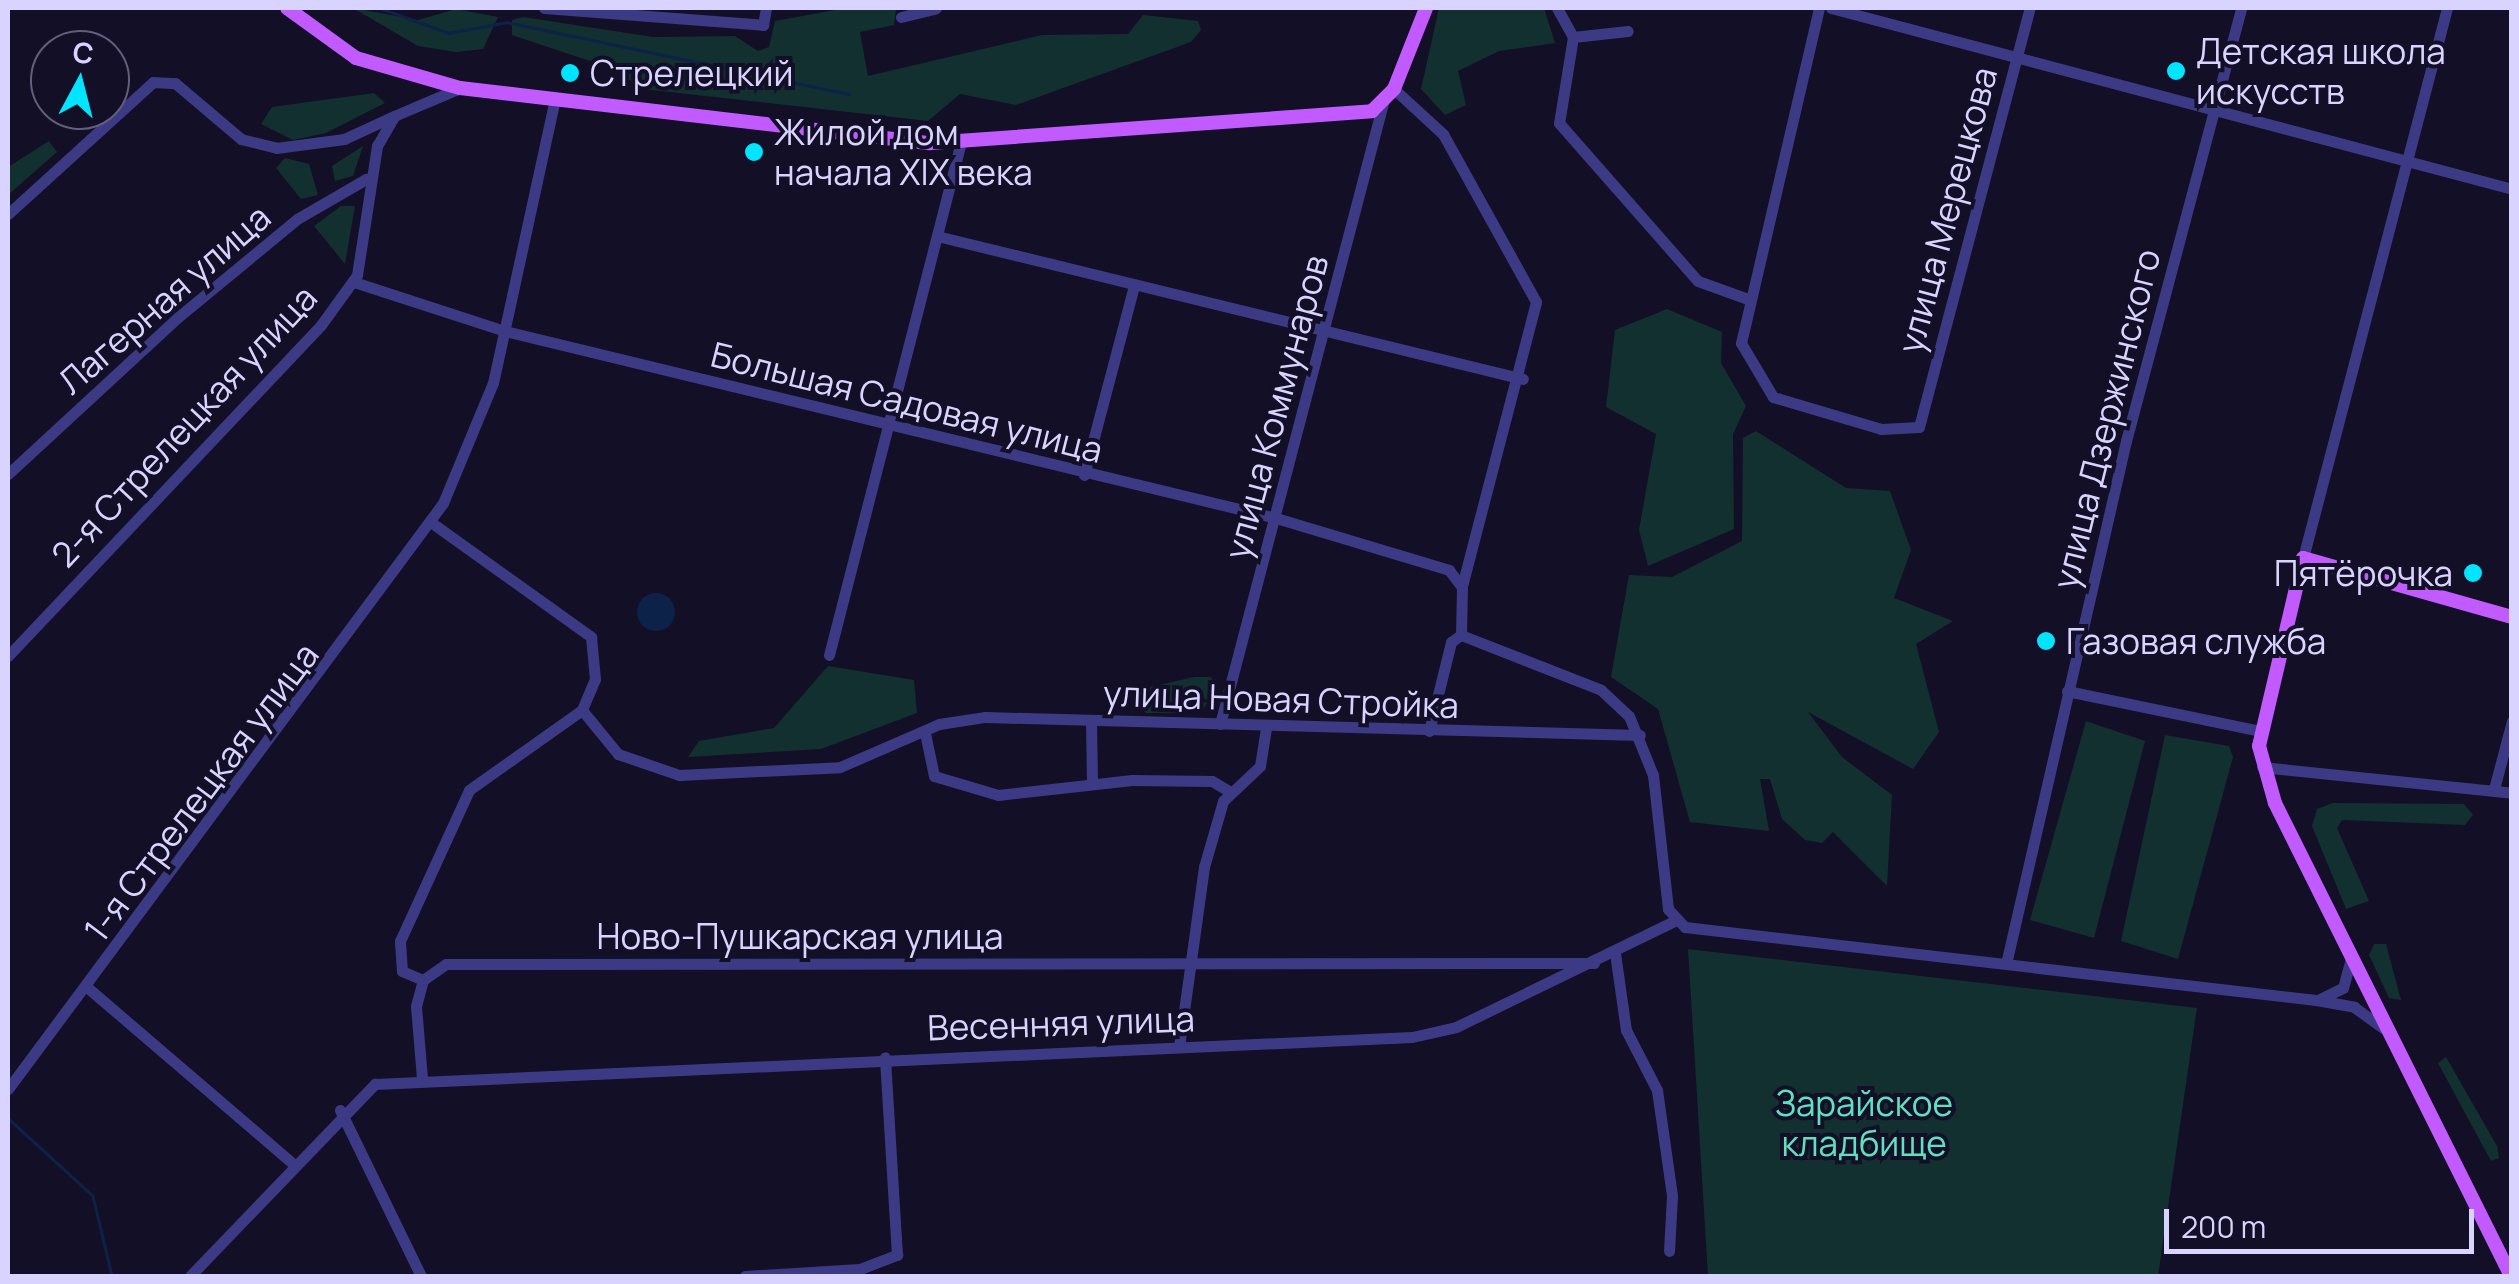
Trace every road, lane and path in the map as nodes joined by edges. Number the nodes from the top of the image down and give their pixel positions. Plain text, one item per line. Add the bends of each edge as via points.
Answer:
1 (286, 8) edge
2 (544, 8) edge
3 (766, 8) edge
4 (936, 8) edge
5 (1426, 8) edge
6 (1557, 8) edge
7 (1819, 8) edge
8 (1832, 8) edge
9 (2030, 8) edge
10 (2241, 8) edge
11 (2447, 8) edge
12 (901, 17) dead end
13 (1628, 31) dead end
14 (1573, 37) junction
15 (2017, 54) junction
16 (460, 88) junction
17 (1394, 89) junction
18 (555, 100) junction
19 (1383, 103) junction
20 (2215, 108) junction
21 (394, 116) junction
22 (961, 142) junction
23 (2406, 160) junction
24 (366, 179) junction
25 (2512, 188) edge
26 (8, 214) edge
27 (937, 236) junction
28 (356, 279) junction
29 (1134, 286) junction
30 (1748, 299) junction
31 (1325, 328) junction
32 (505, 331) junction
33 (1523, 379) junction
34 (889, 427) junction
35 (8, 474) edge
36 (1084, 475) junction
37 (1276, 518) junction
38 (432, 523) junction
39 (2304, 558) junction
40 (1462, 586) junction
41 (2512, 617) edge
42 (1461, 635) junction
43 (829, 655) dead end
44 (8, 656) edge
45 (2066, 691) junction
46 (582, 710) junction
47 (1091, 720) junction
48 (2512, 721) edge
49 (1220, 724) junction
50 (1266, 727) junction
51 (1429, 731) junction
52 (2260, 731) junction
53 (924, 733) junction
54 (1640, 735) junction
55 (2262, 767) junction
56 (1092, 781) junction
57 (2494, 790) junction
58 (1230, 792) junction
59 (2512, 793) edge
60 (1676, 920) junction
61 (1615, 953) junction
62 (2350, 959) junction
63 (1186, 963) junction
64 (1596, 963) junction
65 (2006, 964) junction
66 (423, 980) junction
67 (88, 988) junction
68 (2316, 1000) junction
69 (2384, 1028) junction
70 (1180, 1046) junction
71 (885, 1057) junction
72 (422, 1078) junction
73 (8, 1089) edge
74 (340, 1110) junction
75 (292, 1163) junction
76 (1668, 1251) dead end
77 (190, 1276) edge
78 (421, 1276) edge
79 (745, 1276) edge
80 (2510, 1276) edge

1 - 16 main road via 356,58
2 - 3 street via 763,25
4 - 12 street
5 - 17 main road
6 - 14 street
7 - 30 street
8 - 15 street
9 - 15 street, улица Мерецкова
10 - 20 street, улица Дзержинского
11 - 23 street
13 - 14 street
14 - 30 street via 1559,123 1698,280
15 - 20 street
15 - 30 street, улица Мерецкова via 1919,426 1881,429 1773,397 1746,364
16 - 18 main road
16 - 21 street
17 - 19 main road
17 - 33 street via 1442,134 1530,280 1535,323
18 - 22 main road
18 - 32 street, 1-я Стрелецкая улица
19 - 22 main road via 1350,115
19 - 31 street, улица Коммунаров
20 - 23 street
20 - 45 street, улица Дзержинского
21 - 24 street
21 - 26 street via 344,139 276,148 241,139 175,83 153,82
22 - 27 street
23 - 25 street
23 - 39 street
24 - 28 street
24 - 35 street, Лагерная улица via 297,220 177,318
27 - 29 street
27 - 34 street
28 - 32 street, Большая Садовая улица
28 - 44 street, 2-я Стрелецкая улица
29 - 31 street
29 - 36 street
31 - 33 street
31 - 37 street, улица Коммунаров
32 - 34 street, Большая Садовая улица
32 - 38 street, 1-я Стрелецкая улица via 494,383
33 - 40 street
34 - 36 street, Большая Садовая улица
34 - 43 street
36 - 37 street, Большая Садовая улица
37 - 40 street, Большая Садовая улица via 1449,570
37 - 49 street, улица Коммунаров
38 - 46 street via 591,637 594,679
38 - 67 street, 1-я Стрелецкая улица
39 - 41 main road
39 - 52 main road
40 - 42 street
42 - 51 street via 1451,642
42 - 54 street via 1601,690
45 - 52 street
45 - 65 street, улица Дзержинского
46 - 53 street, улица Новая Стройка via 618,754 679,776 840,767
46 - 66 street via 469,790 400,941 402,971
47 - 49 street, улица Новая Стройка
47 - 53 street, улица Новая Стройка via 956,719
47 - 56 street
48 - 57 street
49 - 50 street, улица Новая Стройка
50 - 51 street, улица Новая Стройка
50 - 58 street via 1260,766
51 - 54 street, улица Новая Стройка
52 - 55 main road
53 - 56 street via 943,782 1010,796
54 - 60 street
55 - 57 street
55 - 62 main road
56 - 58 street via 1212,782
57 - 59 street
58 - 63 street
60 - 61 street, Весенняя улица
60 - 65 street via 1697,930
61 - 64 street, Весенняя улица
61 - 76 street via 1626,1030 1657,1090 1672,1185
62 - 68 street via 2343,988
62 - 69 main road
63 - 64 street, Ново-Пушкарская улица
63 - 66 street, Ново-Пушкарская улица via 446,964
63 - 70 street
64 - 70 street, Весенняя улица via 1430,1034
65 - 68 street
66 - 72 street
67 - 73 street, 1-я Стрелецкая улица
67 - 75 street
68 - 69 street via 2354,1007
69 - 80 main road
70 - 71 street, Весенняя улица
71 - 72 street, Весенняя улица
71 - 79 street via 901,1246 882,1265
72 - 74 street via 375,1084
74 - 75 street
74 - 78 street
75 - 77 street

